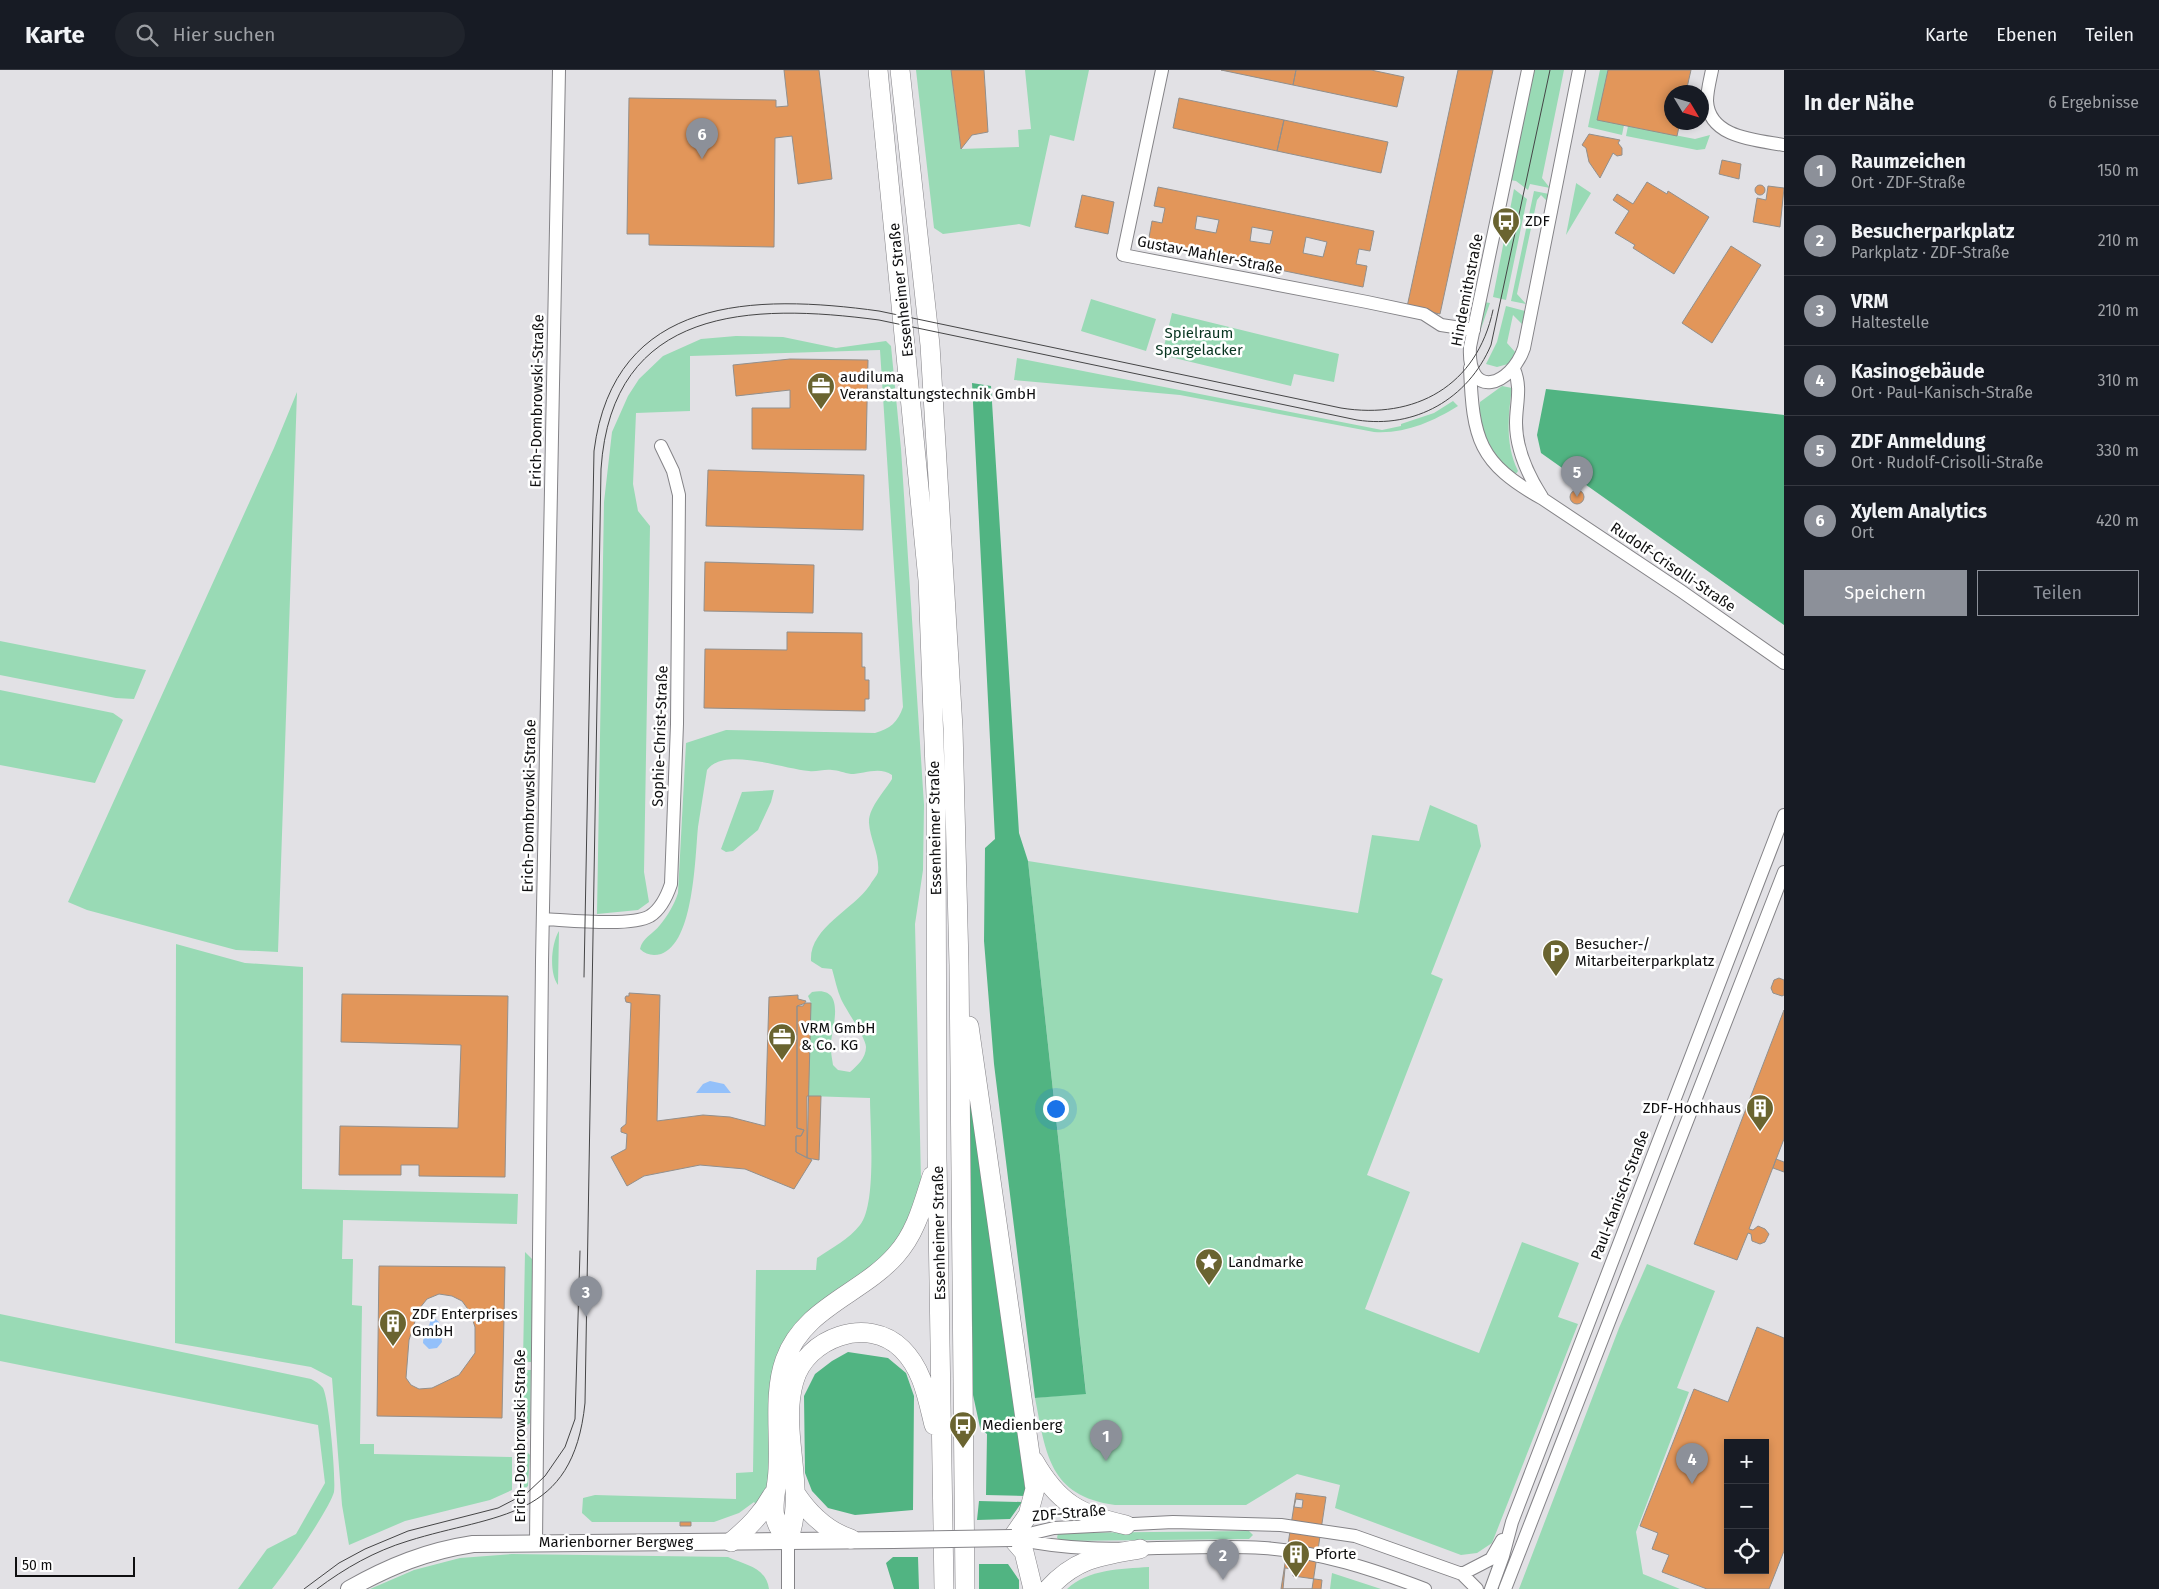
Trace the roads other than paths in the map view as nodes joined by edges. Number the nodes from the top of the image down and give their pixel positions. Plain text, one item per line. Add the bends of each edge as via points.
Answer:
1 (559, 70) edge
2 (878, 70) edge
3 (900, 70) edge
4 (1162, 70) edge
5 (1528, 70) edge
6 (1579, 70) edge
7 (1712, 70) edge
8 (1784, 145) edge
9 (1474, 330) junction
10 (1470, 363) junction
11 (1514, 369) junction
12 (661, 446) dead end
13 (1543, 499) junction
14 (1784, 663) edge
15 (1784, 815) edge
16 (1784, 872) edge
17 (543, 919) junction
18 (959, 965) junction
19 (937, 1158) junction
20 (1030, 1455) junction
21 (942, 1456) junction
22 (775, 1490) junction
23 (796, 1494) junction
24 (1512, 1522) junction
25 (1126, 1525) junction
26 (1012, 1538) junction
27 (851, 1539) junction
28 (788, 1540) junction
29 (536, 1542) junction
30 (731, 1542) junction
31 (1140, 1549) junction
32 (1462, 1574) junction
33 (349, 1589) edge
34 (788, 1589) edge
35 (944, 1589) edge
36 (965, 1589) edge
37 (1033, 1589) edge
38 (1048, 1589) edge
39 (1425, 1589) edge
40 (1477, 1589) edge
41 (1491, 1589) edge
42 (1505, 1589) edge

1 - 17 street, Erich-Dombrowski-Straße
2 - 19 main road, Essenheimer Straße via 928,580 936,796
3 - 18 main road, Essenheimer Straße via 930,345 954,728
4 - 9 street, Gustav-Mahler-Straße via 1123,255 1424,314 1441,325
5 - 9 street, Hindemithstraße
6 - 11 street via 1524,348
7 - 8 street via 1708,109 1722,128 1735,135
9 - 10 street, Hindemithstraße
10 - 11 street, Hindemithstraße via 1478,378 1489,384
10 - 13 street, Rudolf-Crisolli-Straße via 1473,418 1484,449 1496,467
11 - 13 street, Rudolf-Crisolli-Straße via 1518,390 1518,446
12 - 17 street, Sophie-Christ-Straße via 673,471 678,495 677,724 671,884 656,911 636,921
13 - 14 street, Rudolf-Crisolli-Straße
15 - 24 street, Paul-Kanisch-Straße
16 - 42 street
17 - 29 street, Erich-Dombrowski-Straße
18 - 20 main road via 990,1161
18 - 36 main road, Essenheimer Straße
19 - 21 main road, Essenheimer Straße
19 - 22 main road via 914,1230 896,1255 819,1313 793,1343 780,1380
20 - 25 main road via 1052,1488 1072,1507 1092,1517
20 - 26 main road via 1034,1498 1028,1515
21 - 23 main road via 926,1389 911,1360 900,1347 883,1338 853,1333 838,1336 810,1354 794,1381 791,1459
21 - 35 main road, Essenheimer Straße
22 - 28 main road via 775,1522
22 - 30 main road via 764,1510
23 - 27 main road via 822,1524
23 - 28 main road via 794,1521
24 - 32 street via 1491,1559
24 - 41 street, Paul-Kanisch-Straße
25 - 26 street, ZDF-Straße via 1054,1528
25 - 32 street, ZDF-Straße via 1173,1522 1281,1525 1356,1536
26 - 27 street, Marienborner Bergweg, bridge
26 - 31 street, ZDF-Straße via 1053,1546
26 - 37 main road via 1029,1564
27 - 28 street, Marienborner Bergweg
28 - 30 street, Marienborner Bergweg
28 - 34 street
29 - 30 street, Marienborner Bergweg
29 - 33 street, Marienborner Bergweg via 473,1544 430,1551
31 - 38 main road via 1091,1557
31 - 39 street, ZDF-Straße via 1262,1548 1300,1552 1359,1565
32 - 40 street, ZDF-Straße

